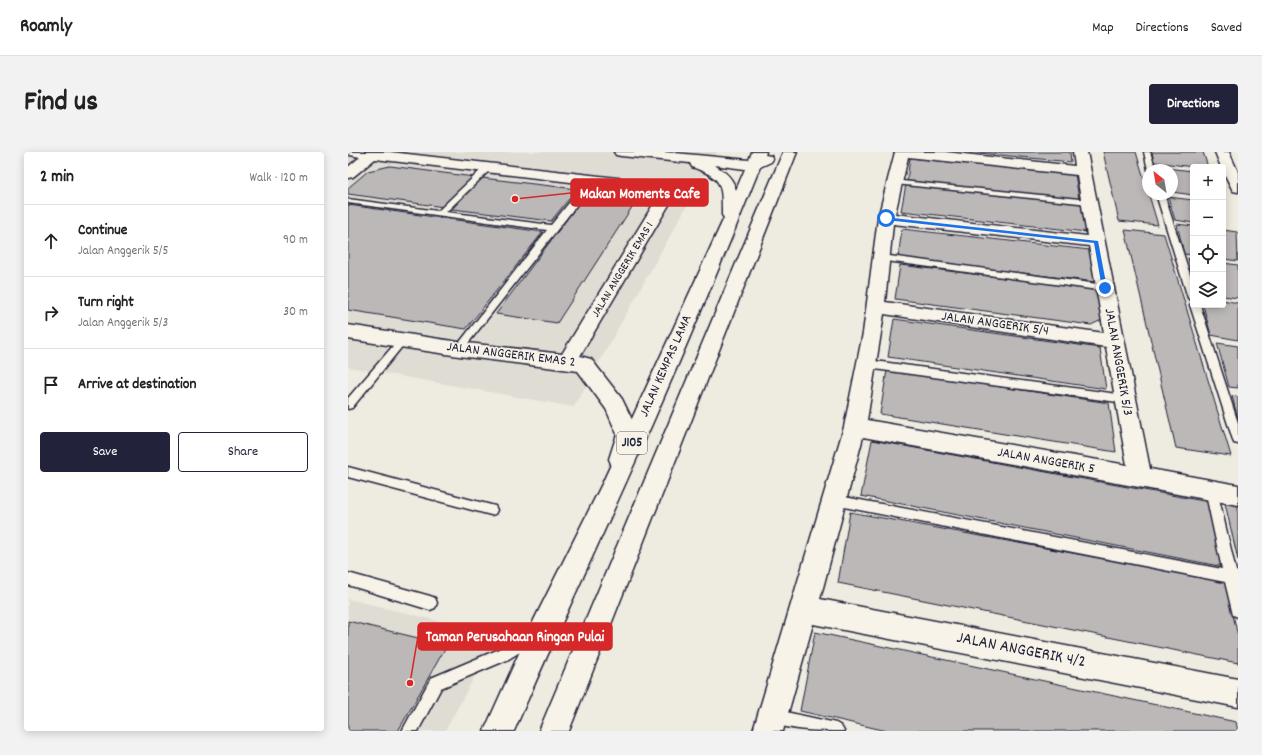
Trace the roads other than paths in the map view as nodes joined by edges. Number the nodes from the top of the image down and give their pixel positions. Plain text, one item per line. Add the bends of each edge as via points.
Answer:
1 (355, 152) edge
2 (621, 152) edge
3 (790, 152) edge
4 (904, 152) edge
5 (1080, 152) edge
6 (1147, 152) edge
7 (1222, 152) edge
8 (373, 153) edge
9 (764, 156) edge
10 (680, 158) junction
11 (1150, 164) edge
12 (488, 168) junction
13 (1083, 171) junction
14 (348, 174) edge
15 (593, 179) junction
16 (895, 182) junction
17 (1238, 188) edge
18 (1162, 200) edge
19 (348, 201) edge
20 (1089, 202) junction
21 (439, 214) junction
22 (765, 215) junction
23 (886, 218) junction
24 (730, 223) junction
25 (553, 228) junction
26 (1096, 242) junction
27 (882, 258) junction
28 (1105, 288) junction
29 (1190, 289) edge
30 (875, 307) junction
31 (1196, 308) edge
32 (348, 332) edge
33 (402, 341) junction
34 (1114, 341) junction
35 (459, 349) junction
36 (568, 362) junction
37 (867, 364) junction
38 (1125, 399) junction
39 (348, 405) edge
40 (854, 427) junction
41 (1238, 440) edge
42 (348, 472) edge
43 (1140, 477) junction
44 (612, 488) junction
45 (1211, 490) junction
46 (1238, 495) edge
47 (834, 500) junction
48 (491, 510) dead end
49 (1234, 577) edge
50 (348, 579) edge
51 (430, 603) dead end
52 (804, 609) junction
53 (1238, 610) edge
54 (544, 630) junction
55 (1238, 693) edge
56 (770, 723) edge
57 (410, 731) edge
58 (499, 731) edge
59 (554, 731) edge
60 (836, 731) edge

1 - 8 street, JALAN ANGGERIK EMAS 1
2 - 10 street
3 - 22 street, J105
4 - 13 street
4 - 16 street
5 - 13 street, JALAN ANGGERIK 5/3
6 - 11 lane
7 - 17 street
8 - 12 street, JALAN ANGGERIK EMAS 1
8 - 14 street
9 - 10 street
9 - 22 street via 774,169
9 - 24 street, JALAN KEMPAS LAMA / J105
10 - 24 street via 712,170 728,183
12 - 15 street, JALAN ANGGERIK EMAS 1
12 - 21 lane
13 - 20 street, JALAN ANGGERIK 5/3
15 - 25 lane
15 - 36 street, JALAN ANGGERIK EMAS 1 via 651,187 662,203
16 - 20 lane
16 - 23 street
18 - 29 lane
19 - 21 lane
20 - 26 street, JALAN ANGGERIK 5/3
21 - 25 lane
22 - 59 street, J105
23 - 26 street
23 - 27 street
24 - 44 street, JALAN KEMPAS LAMA / J105
25 - 35 lane
26 - 28 street, JALAN ANGGERIK 5/3
27 - 28 lane
27 - 30 street
28 - 34 street, JALAN ANGGERIK 5/3
30 - 34 street, JALAN ANGGERIK 5/4
30 - 37 street
31 - 41 lane
32 - 33 street, JALAN ANGGERIK EMAS 2
33 - 35 street, JALAN ANGGERIK EMAS 2
33 - 39 lane
34 - 38 street, JALAN ANGGERIK 5/3
35 - 36 street, JALAN ANGGERIK EMAS 2
36 - 44 street, JALAN ANGGERIK EMAS 2 via 584,364 615,405 628,434
37 - 38 lane
37 - 40 street
38 - 43 street, JALAN ANGGERIK 5/3
40 - 43 street, JALAN ANGGERIK 5
40 - 47 street
42 - 48 lane
43 - 45 street, JALAN ANGGERIK 5
44 - 54 street, JALAN KEMPAS LAMA / J105
45 - 46 street, JALAN ANGGERIK 5
45 - 49 lane
47 - 49 lane
47 - 52 street
49 - 53 lane
50 - 51 lane
52 - 55 street, JALAN ANGGERIK 4/2
52 - 56 street
54 - 57 lane via 502,655 436,682
54 - 58 street, JALAN KEMPAS LAMA / J105
56 - 60 lane

